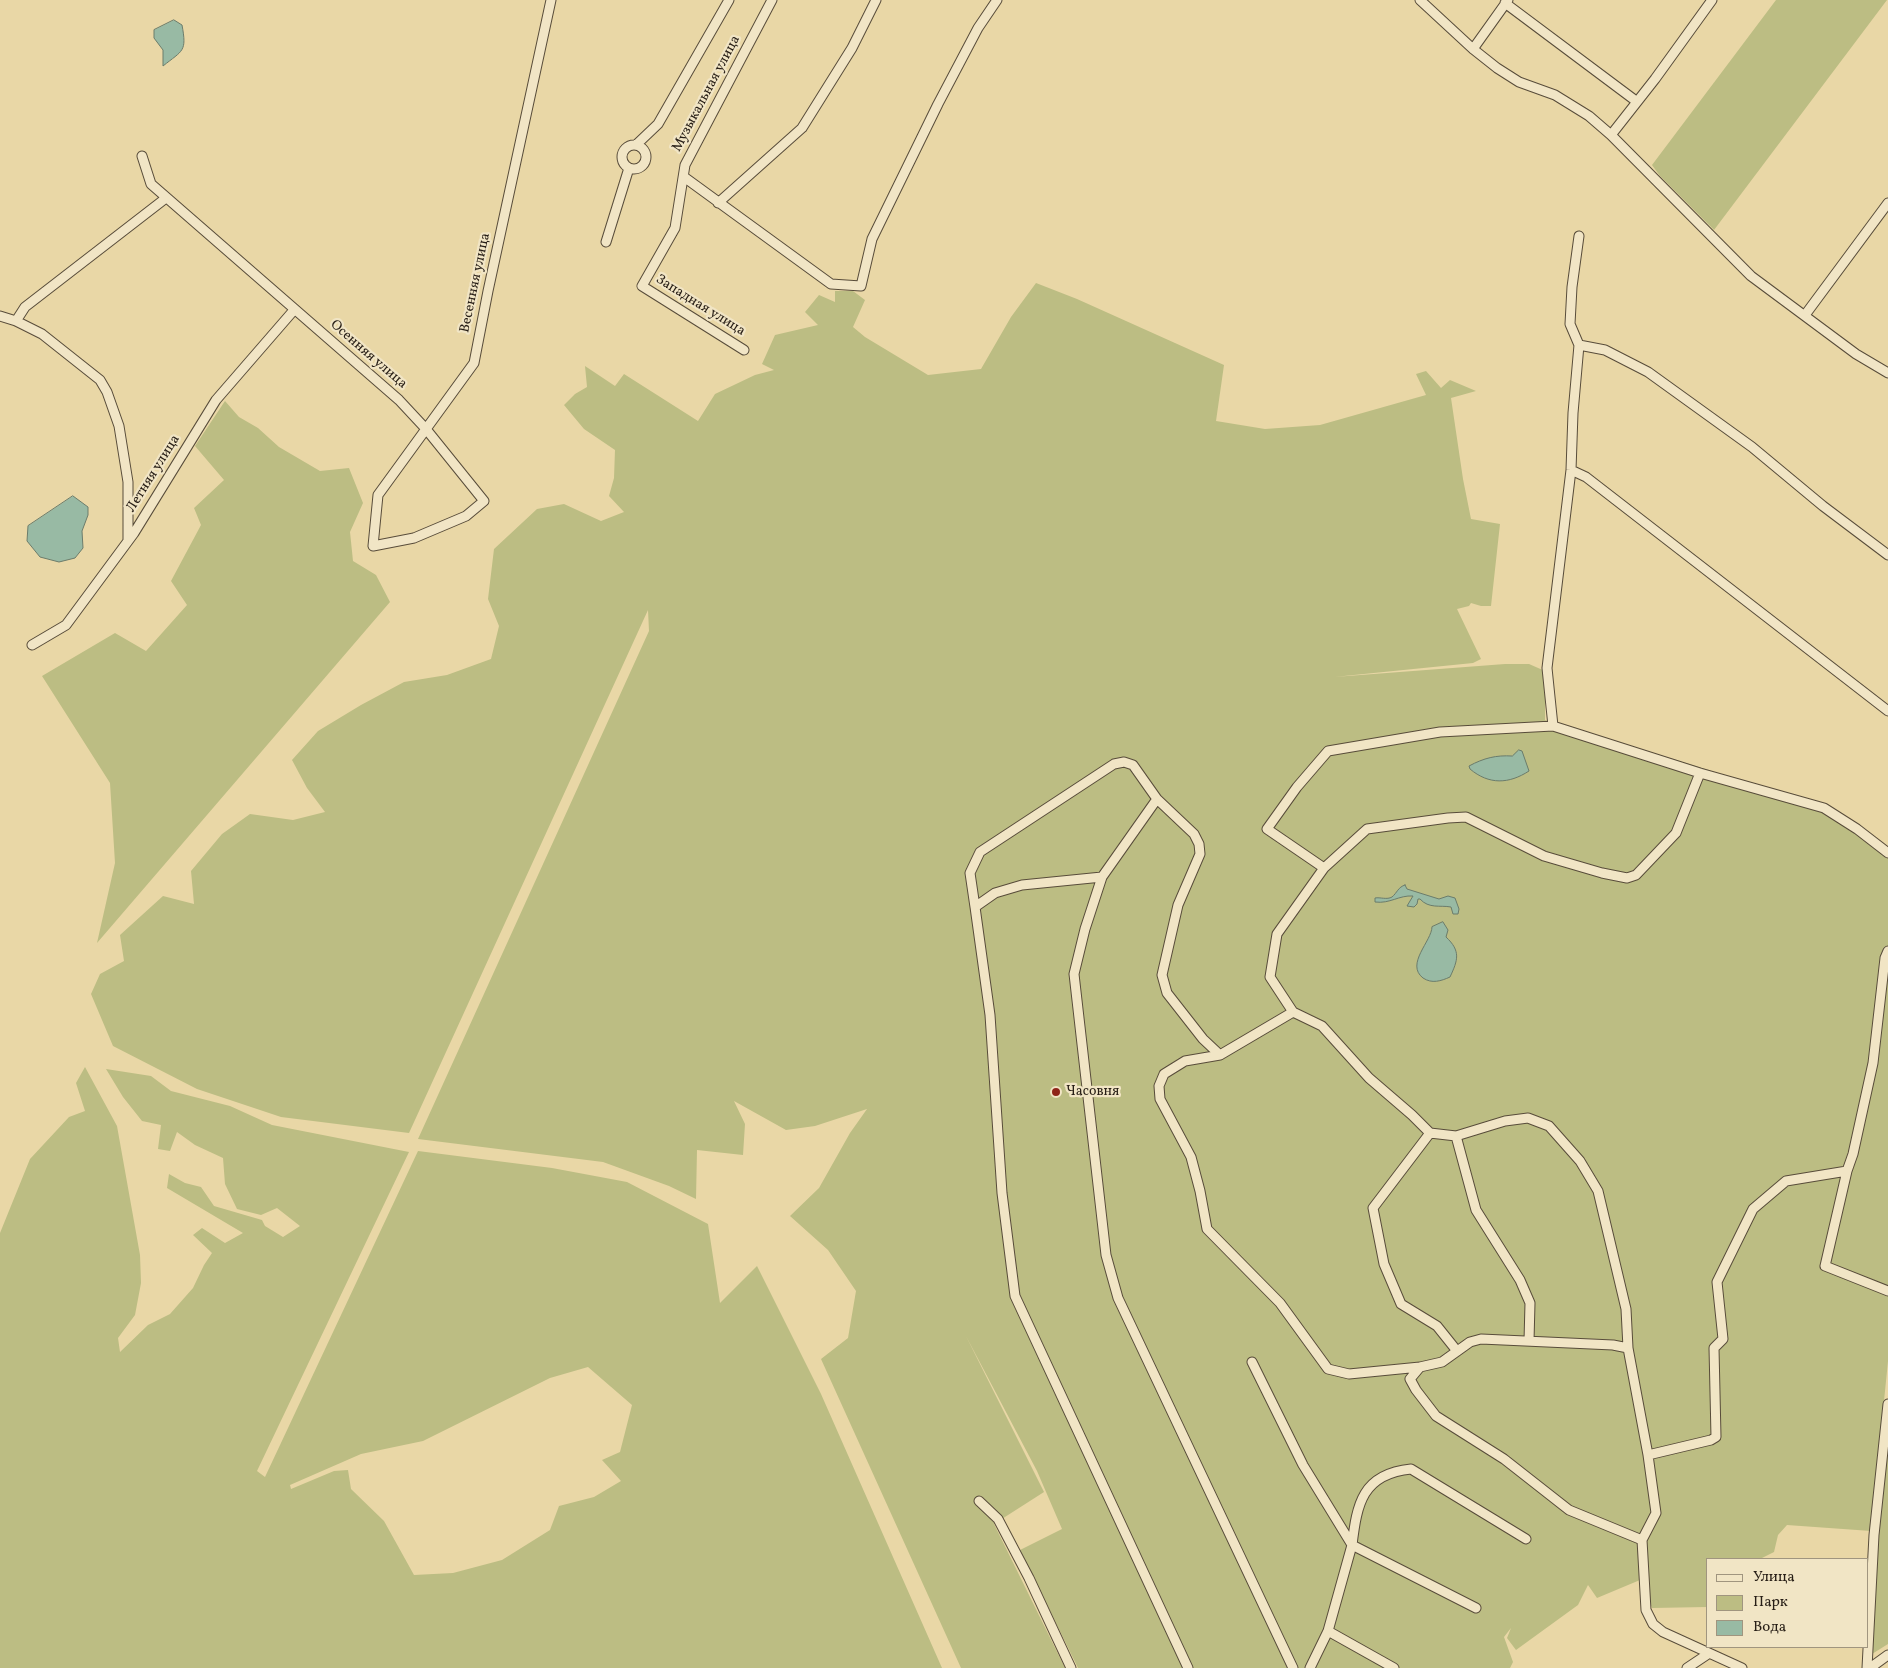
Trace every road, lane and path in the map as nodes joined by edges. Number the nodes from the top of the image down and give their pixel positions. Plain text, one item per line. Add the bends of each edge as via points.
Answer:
1 (551, 0) edge
2 (728, 0) edge
3 (772, 0) edge
4 (876, 0) edge
5 (997, 0) edge
6 (1420, 0) edge
7 (1712, 0) edge
8 (1506, 2) edge
9 (1473, 49) junction
10 (1636, 101) junction
11 (1611, 135) junction
12 (637, 144) junction
13 (142, 156) dead end
14 (629, 168) junction
15 (684, 177) junction
16 (166, 198) junction
17 (718, 203) junction
18 (1888, 203) edge
19 (1579, 236) dead end
20 (606, 242) dead end
21 (642, 286) joint
22 (294, 310) junction
23 (1804, 315) junction
24 (0, 316) edge
25 (16, 321) junction
26 (1579, 345) junction
27 (744, 350) dead end
28 (1888, 374) edge
29 (426, 429) junction
30 (1571, 470) junction
31 (128, 541) junction
32 (373, 546) joint
33 (1888, 555) edge
34 (32, 645) dead end
35 (1888, 711) edge
36 (1553, 726) junction
37 (1700, 774) junction
38 (1157, 799) junction
39 (1888, 853) edge
40 (1324, 868) junction
41 (1102, 877) junction
42 (975, 907) junction
43 (1888, 951) edge
44 (1293, 1012) junction
45 (1220, 1055) junction
46 (1430, 1133) junction
47 (1456, 1136) junction
48 (1847, 1171) junction
49 (1888, 1291) edge
50 (1529, 1341) junction
51 (1628, 1348) junction
52 (1457, 1351) junction
53 (1252, 1362) dead end
54 (1420, 1367) junction
55 (1888, 1404) edge
56 (1648, 1455) junction
57 (979, 1501) dead end
58 (1526, 1540) dead end
59 (1642, 1540) junction
60 (1352, 1545) junction
61 (1476, 1608) dead end
62 (1328, 1631) junction
63 (1708, 1654) junction
64 (1888, 1655) edge
65 (1071, 1668) edge
66 (1188, 1668) edge
67 (1293, 1668) edge
68 (1310, 1668) edge
69 (1394, 1668) edge
70 (1687, 1668) edge
71 (1742, 1668) edge
72 (1868, 1668) edge

1 - 29 street, Весенняя улица via 474,363
2 - 12 street via 658,124
3 - 15 street, Музыкальная улица via 685,165
4 - 17 street via 852,48 802,128
5 - 17 street via 978,28 938,104 872,239 861,286 831,284
6 - 9 street
7 - 10 street
8 - 9 street
8 - 10 street
9 - 11 street via 1519,82 1555,96 1589,116
10 - 11 street
11 - 23 street via 1751,276
12 - 14 street via 629,145 622,155 623,163
12 - 14 street via 646,152 646,160 638,169
13 - 16 street, Осенняя улица via 151,184
14 - 20 street
15 - 17 street
15 - 21 street, Музыкальная улица via 675,228
16 - 22 street, Осенняя улица
16 - 25 street via 25,307
18 - 23 street
19 - 26 street via 1570,324
21 - 27 street, Западная улица
22 - 29 street, Осенняя улица via 399,400
22 - 31 street, Летняя улица via 216,400
23 - 28 street
24 - 25 street
25 - 31 street via 42,334 100,380 107,392 119,426 128,482
26 - 30 street
26 - 33 street via 1605,350 1648,372 1752,447
29 - 32 street, Весенняя улица via 378,495
29 - 32 street, Осенняя улица via 484,501 466,516 414,538
30 - 35 street via 1586,477
30 - 36 street via 1547,668
31 - 34 street, Летняя улица via 66,625
36 - 37 street
36 - 40 street via 1440,732 1328,751 1267,829
37 - 39 street via 1824,808
37 - 40 street via 1676,834 1636,875 1627,878 1544,856 1466,817 1367,829
38 - 41 street
38 - 42 street via 1133,765 1124,762 1114,764 980,852 970,873
38 - 45 street via 1194,834 1200,854 1178,905 1162,975 1167,993 1203,1039
40 - 44 street via 1277,934 1270,977
41 - 42 street via 1022,885 995,893
41 - 67 street via 1074,974 1106,1255 1118,1298
42 - 66 street via 990,1015 1002,1194 1015,1296
43 - 48 street via 1873,1063
44 - 45 street
44 - 46 street via 1322,1026 1368,1078
45 - 54 street via 1186,1061 1164,1074 1158,1086 1160,1099 1191,1157 1207,1229 1280,1303 1328,1369 1350,1374
46 - 47 street
46 - 52 street via 1373,1208 1384,1264 1401,1304 1438,1326
47 - 50 street via 1476,1210 1520,1280 1530,1303
47 - 51 street via 1505,1120 1528,1118 1549,1126 1580,1160 1598,1191 1626,1309
48 - 49 street via 1825,1266
48 - 56 street via 1786,1181 1753,1209 1717,1282 1723,1340 1714,1348 1716,1437
50 - 51 street
50 - 52 street via 1481,1339
51 - 56 street
52 - 54 street via 1442,1362
53 - 60 street via 1304,1465
54 - 59 street via 1410,1379 1436,1416 1504,1459 1569,1510
55 - 72 street via 1874,1535
56 - 59 street via 1656,1513
57 - 65 street via 998,1519
58 - 60 street via 1411,1469 1398,1470 1380,1478 1363,1494 1356,1514
59 - 63 street via 1646,1610 1653,1624
60 - 61 street
60 - 62 street
62 - 68 street
62 - 69 street
63 - 70 street
63 - 71 street
64 - 72 street

